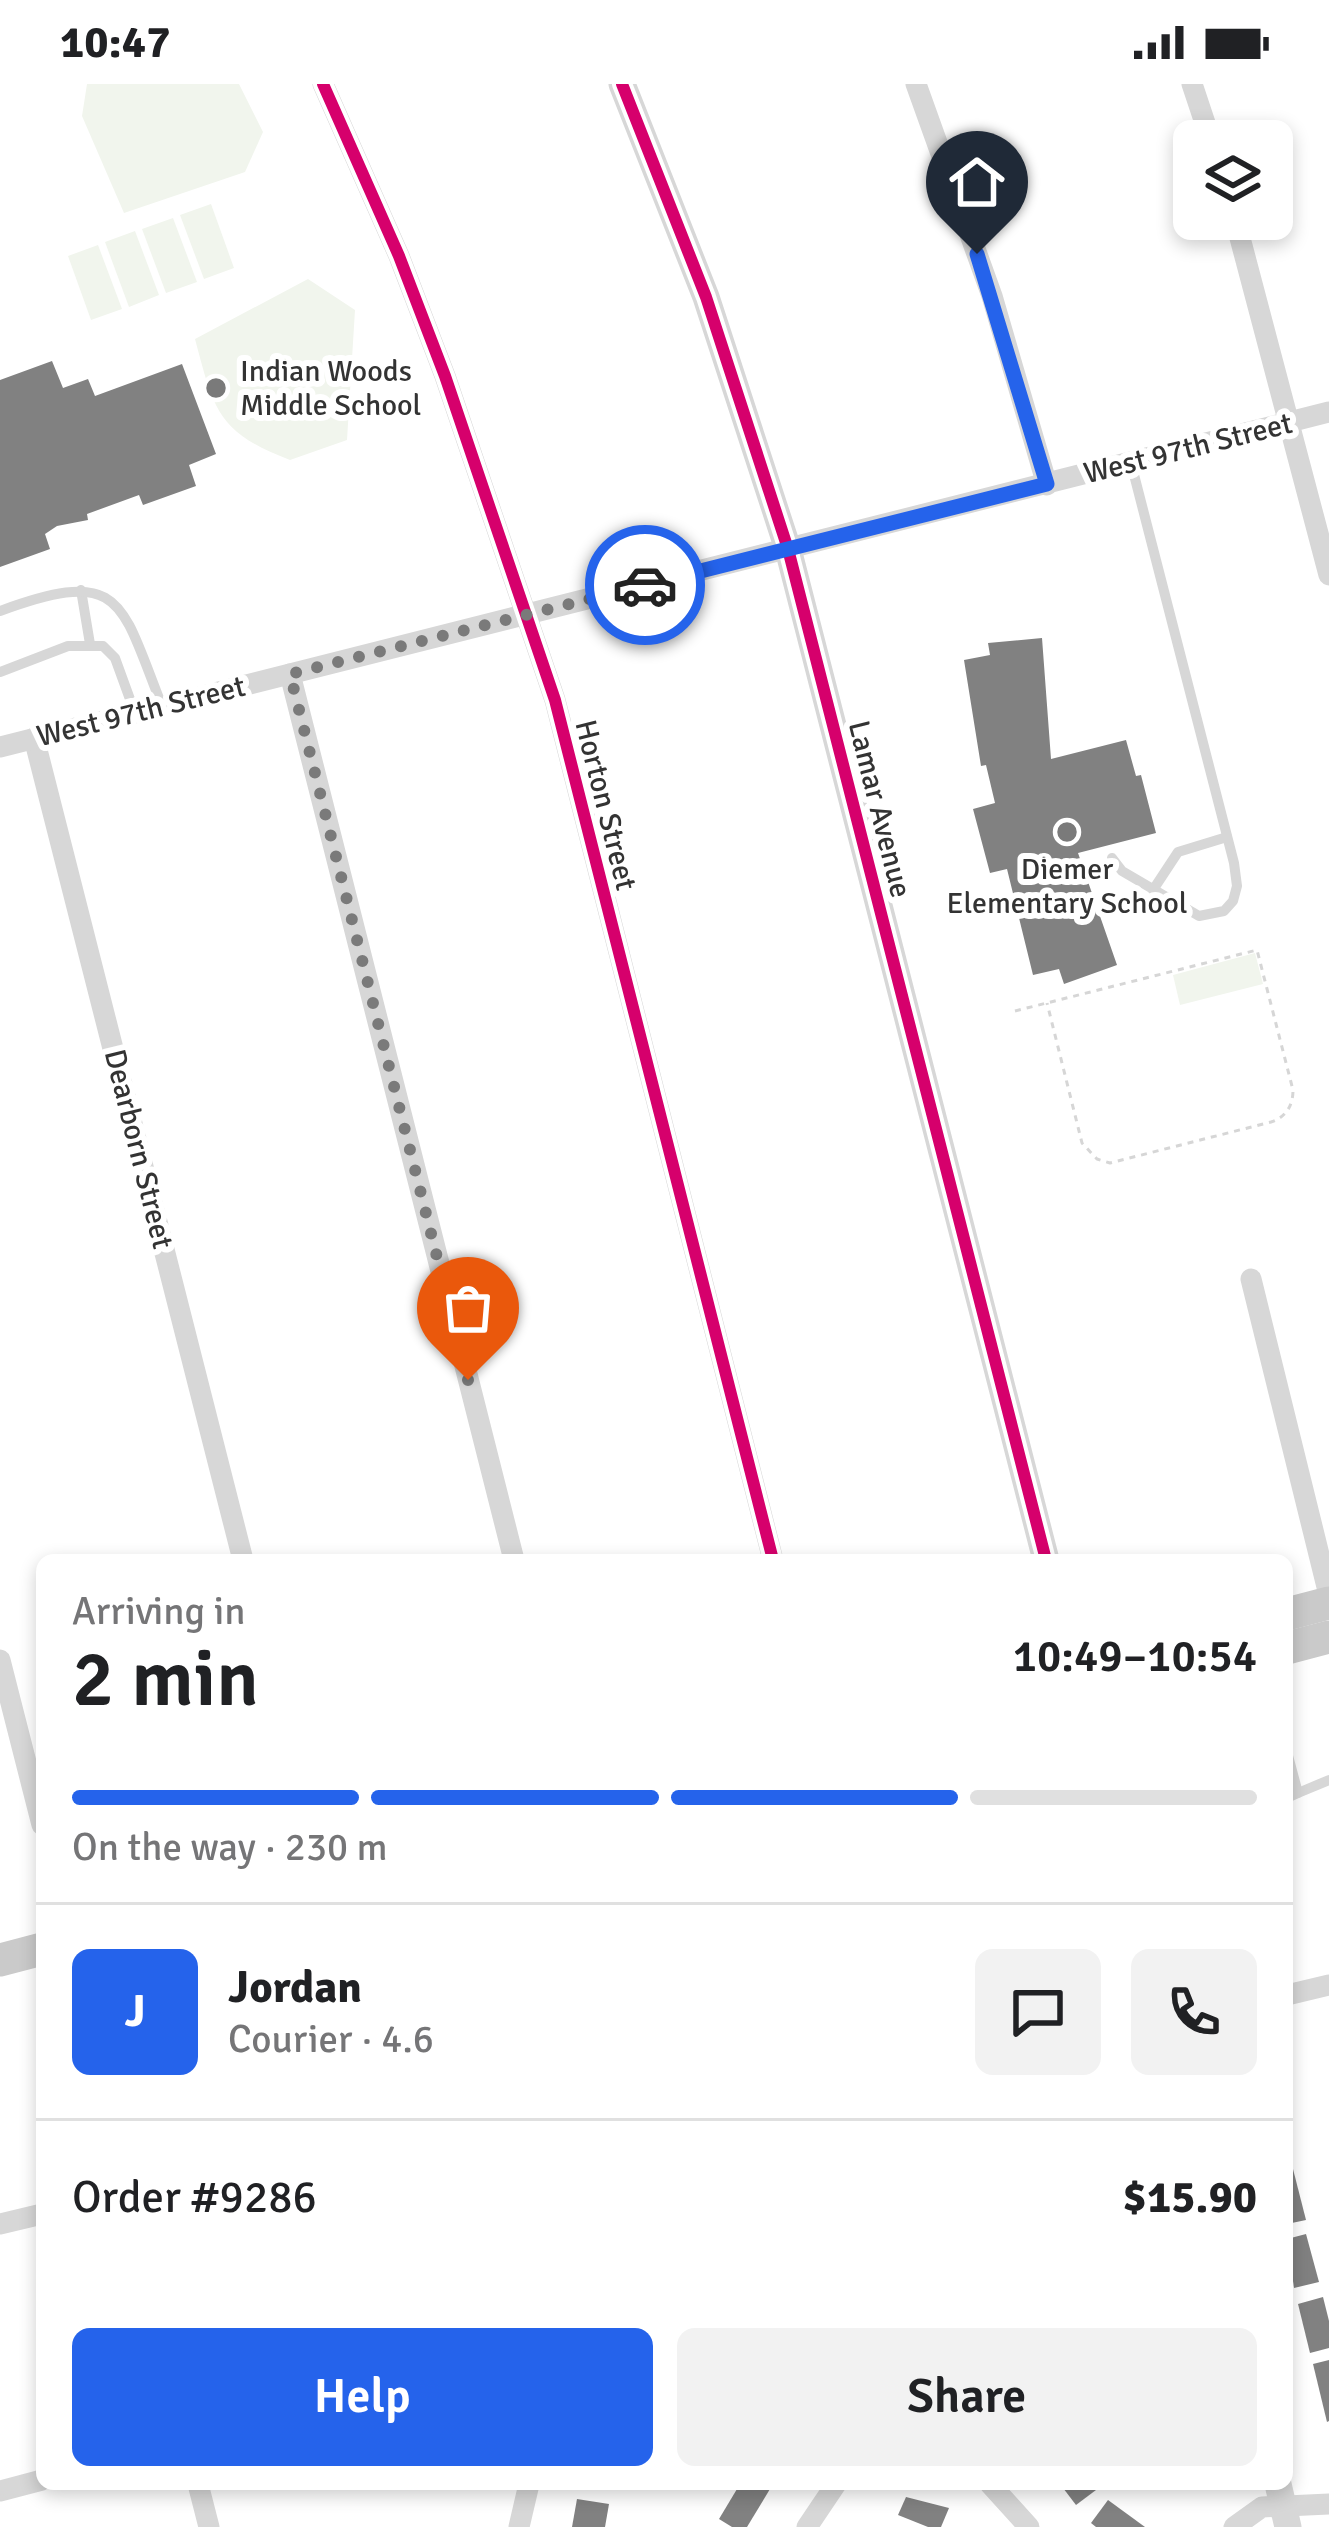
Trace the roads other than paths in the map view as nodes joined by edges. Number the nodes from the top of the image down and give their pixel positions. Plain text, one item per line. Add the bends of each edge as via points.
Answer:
1 (323, 84) edge
2 (622, 84) edge
3 (916, 84) edge
4 (1192, 84) edge
5 (1203, 120) edge
6 (1241, 240) edge
7 (1329, 412) edge
8 (1290, 422) junction
9 (1131, 463) junction
10 (1047, 484) junction
11 (788, 549) junction
12 (1329, 575) edge
13 (81, 590) junction
14 (0, 611) edge
15 (526, 615) junction
16 (91, 644) junction
17 (0, 672) edge
18 (290, 674) junction
19 (161, 706) junction
20 (135, 712) junction
21 (34, 738) junction
22 (0, 747) edge
23 (1227, 837) junction
24 (1112, 858) dead end
25 (1153, 890) junction
26 (1251, 1279) dead end
27 (241, 1554) edge
28 (512, 1554) edge
29 (771, 1554) edge
30 (1044, 1554) edge
31 (1329, 1599) edge
32 (1293, 1611) edge
33 (1329, 1637) edge
34 (1293, 1646) edge
35 (0, 1660) edge
36 (1329, 1780) edge
37 (1293, 1796) edge
38 (36, 1801) edge
39 (36, 1951) edge
40 (0, 1960) edge
41 (1329, 1985) edge
42 (1293, 1994) edge
43 (36, 2215) edge
44 (0, 2224) edge
45 (36, 2482) edge
46 (199, 2490) edge
47 (528, 2490) edge
48 (832, 2490) edge
49 (996, 2490) edge
50 (0, 2491) edge
51 (1329, 2504) edge
52 (1283, 2505) edge
53 (208, 2527) edge
54 (519, 2527) edge
55 (807, 2527) edge
56 (1029, 2527) edge
57 (1234, 2527) edge

1 - 15 street, Horton Street via 415,296
2 - 11 street, Lamar Avenue via 706,296
3 - 10 street via 992,296
4 - 5 street
6 - 8 street
7 - 8 street, West 97th Street
8 - 9 street, West 97th Street
8 - 12 street
9 - 10 street, West 97th Street
9 - 23 lane
10 - 11 street, West 97th Street
11 - 15 street, West 97th Street
11 - 30 street, Lamar Avenue
13 - 14 lane
13 - 16 lane
13 - 19 lane via 121,610
15 - 18 street, West 97th Street
15 - 29 street, Horton Street via 555,700
16 - 17 lane
16 - 20 lane via 115,658
18 - 19 street, West 97th Street
18 - 28 street
19 - 20 street, West 97th Street
20 - 21 street, West 97th Street
21 - 22 street, West 97th Street
21 - 27 street, Dearborn Street
23 - 25 lane via 1178,852
23 - 25 lane via 1237,886 1224,911 1199,916
24 - 25 lane
26 - 31 street
31 - 32 main road
33 - 34 main road
35 - 38 street
36 - 37 lane
39 - 40 main road
41 - 42 street
43 - 44 street
45 - 50 street
46 - 53 street
47 - 54 street
48 - 55 street
49 - 56 street
51 - 52 street
52 - 57 street via 1262,2507

